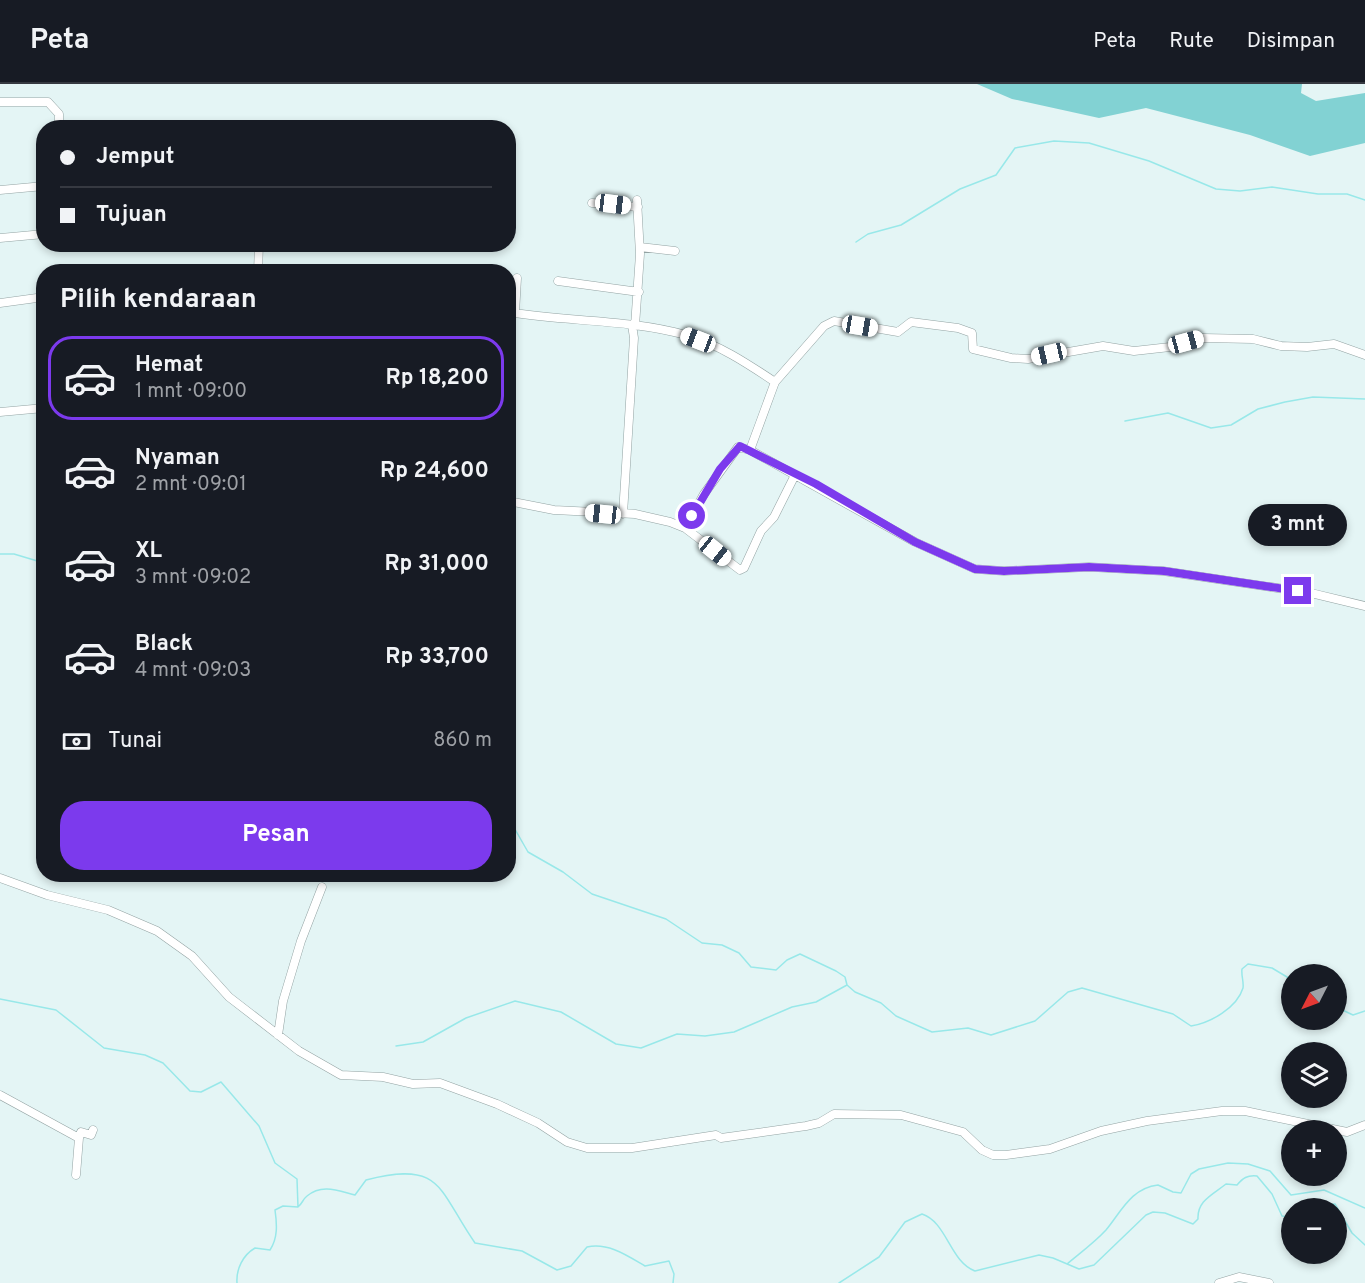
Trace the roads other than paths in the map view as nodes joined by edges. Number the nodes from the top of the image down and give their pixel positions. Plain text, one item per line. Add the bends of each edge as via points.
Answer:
1 (0, 102) edge
2 (59, 120) edge
3 (36, 187) edge
4 (0, 190) edge
5 (592, 203) dead end
6 (36, 235) edge
7 (0, 238) edge
8 (640, 248) junction
9 (675, 251) dead end
10 (517, 278) dead end
11 (558, 281) dead end
12 (516, 285) edge
13 (639, 292) junction
14 (36, 298) edge
15 (0, 303) edge
16 (516, 312) edge
17 (634, 326) junction
18 (1365, 356) edge
19 (775, 382) junction
20 (36, 409) edge
21 (0, 412) edge
22 (750, 450) junction
23 (795, 475) junction
24 (516, 503) edge
25 (623, 514) junction
26 (685, 528) junction
27 (1365, 606) edge
28 (0, 878) edge
29 (322, 887) dead end
30 (278, 1035) junction
31 (0, 1095) edge
32 (1365, 1125) edge
33 (93, 1130) dead end
34 (79, 1137) junction
35 (76, 1175) dead end
36 (1218, 1283) edge
37 (1269, 1283) edge

1 - 2 street via 48,102 59,114
3 - 4 street
5 - 8 street via 637,204
6 - 7 street
8 - 9 street
8 - 13 street
10 - 12 street
11 - 13 street
13 - 17 street
14 - 15 street
16 - 17 street
17 - 19 street via 686,335
17 - 25 street
18 - 19 street via 1334,344 1281,346 1253,339 1203,338 1144,350 1103,346 1028,359 1011,358 973,349 972,333 958,328 911,322 898,333 834,321 824,326
19 - 22 street
20 - 21 street
22 - 23 street
22 - 26 street via 738,447
23 - 26 street via 742,569 735,568
23 - 27 street via 915,542 975,569 1089,567 1164,571 1311,593
24 - 25 street via 544,509
25 - 26 street via 642,515
28 - 30 street via 47,896 99,907 157,931 192,956 229,997
29 - 30 street via 283,1001
30 - 32 street via 341,1075 383,1077 413,1084 440,1083 497,1104 567,1142 588,1148 632,1148 716,1135 721,1138 768,1132 819,1123 834,1114 916,1117 963,1132 993,1155 1050,1149 1101,1131 1222,1111 1245,1111 1347,1132
31 - 34 street
33 - 34 street via 91,1135 81,1132
34 - 35 street
36 - 37 street via 1239,1277

